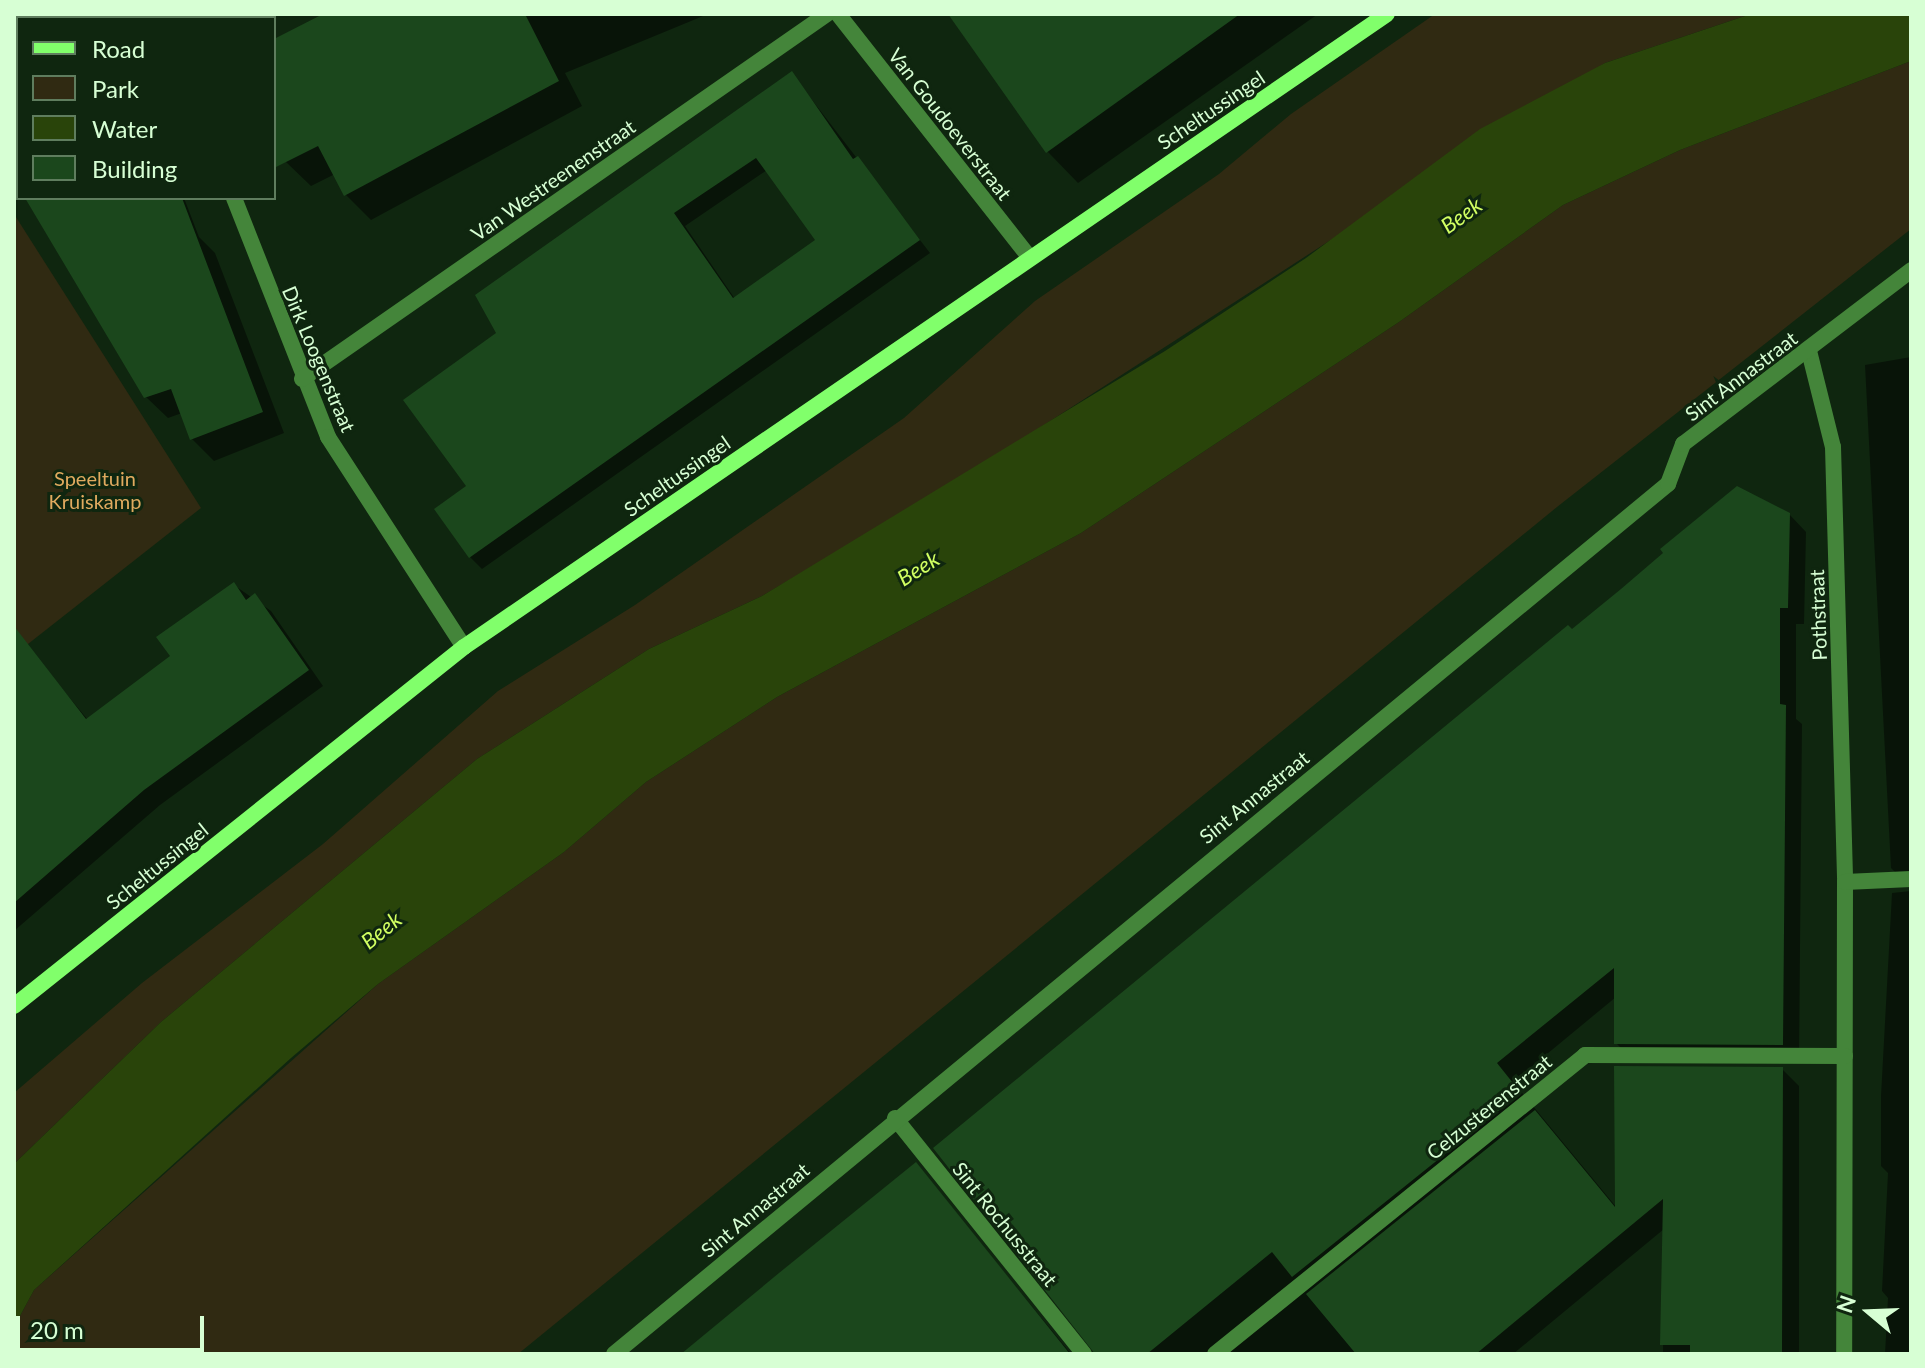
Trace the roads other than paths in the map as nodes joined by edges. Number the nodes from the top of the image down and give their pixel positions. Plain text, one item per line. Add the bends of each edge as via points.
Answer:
1 (827, 14) edge
2 (838, 14) edge
3 (1387, 14) edge
4 (235, 200) edge
5 (1030, 258) junction
6 (1911, 270) edge
7 (1809, 351) junction
8 (302, 379) junction
9 (464, 647) junction
10 (1911, 879) edge
11 (1845, 882) junction
12 (14, 1006) edge
13 (1845, 1056) junction
14 (895, 1118) junction
15 (614, 1354) edge
16 (1084, 1354) edge
17 (1215, 1354) edge
18 (1844, 1354) edge

1 - 8 street, Van Westreenenstraat
2 - 5 street, Van Goudoeverstraat
3 - 5 street, Scheltussingel
4 - 8 street, Dirk Loogenstraat
5 - 9 street, Scheltussingel
6 - 7 street, Sint Annastraat
7 - 11 street, Pothstraat via 1833,447
7 - 14 street, Sint Annastraat via 1683,444 1668,484
8 - 9 street, Dirk Loogenstraat via 328,437
9 - 12 street, Scheltussingel
10 - 11 street
11 - 13 street, Pothstraat
13 - 17 street, Celzusterenstraat via 1585,1055
13 - 18 street, Pothstraat
14 - 15 street, Sint Annastraat
14 - 16 street, Sint Rochusstraat

